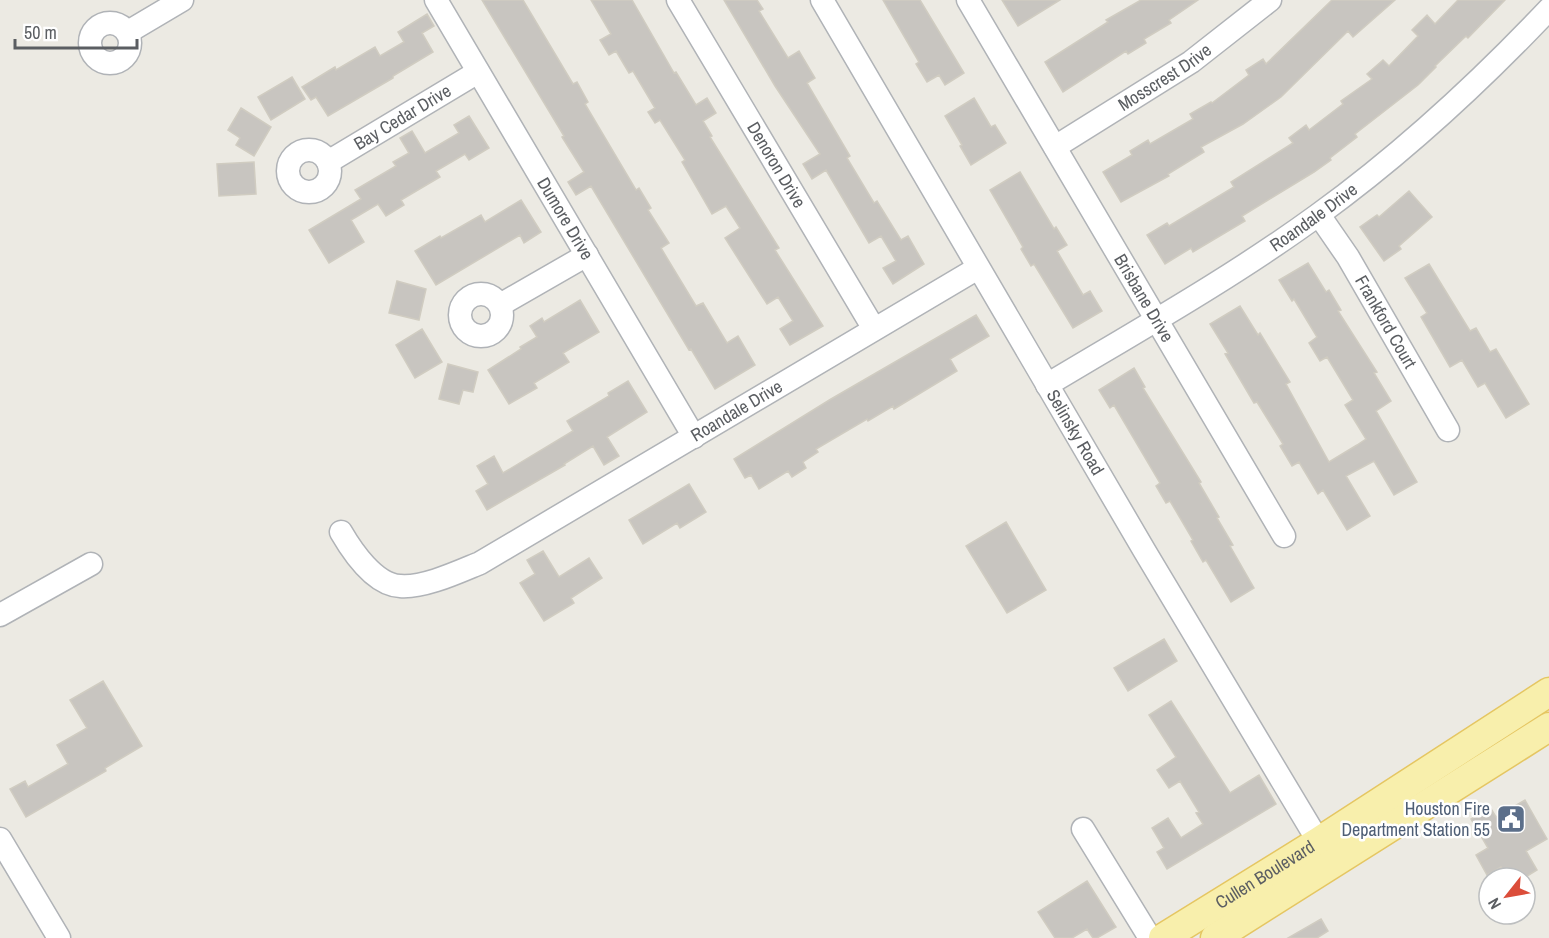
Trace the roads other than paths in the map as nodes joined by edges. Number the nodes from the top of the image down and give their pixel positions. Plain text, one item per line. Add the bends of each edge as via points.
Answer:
1 (182, 0) edge
2 (436, 0) edge
3 (678, 0) edge
4 (822, 0) edge
5 (968, 0) edge
6 (1270, 0) edge
7 (1549, 9) edge
8 (128, 32) dead end
9 (478, 72) junction
10 (1055, 147) junction
11 (328, 162) dead end
12 (1319, 215) junction
13 (587, 255) junction
14 (978, 268) junction
15 (500, 305) dead end
16 (1156, 319) junction
17 (874, 329) junction
18 (1047, 385) junction
19 (1448, 430) dead end
20 (694, 437) junction
21 (341, 532) dead end
22 (1284, 536) dead end
23 (91, 564) dead end
24 (0, 615) edge
25 (1549, 692) edge
26 (1549, 727) edge
27 (1469, 760) junction
28 (1083, 828) dead end
29 (0, 839) edge
30 (1325, 852) junction
31 (58, 938) edge
32 (1149, 938) edge
33 (1162, 938) edge
34 (1215, 938) edge

1 - 8 street
2 - 9 street, Dumore Drive
3 - 17 street, Denoron Drive
4 - 14 street, Selinsky Road
5 - 10 street, Brisbane Drive
6 - 10 street, Mosscrest Drive via 1191,62
7 - 12 street, Roandale Drive via 1429,127
9 - 11 street, Bay Cedar Drive
9 - 13 street, Dumore Drive
10 - 16 street, Brisbane Drive
12 - 16 street, Roandale Drive
12 - 19 street, Frankford Court via 1348,257
13 - 15 street
13 - 20 street, Dumore Drive
14 - 17 street, Roandale Drive
14 - 18 street, Selinsky Road
16 - 18 street, Roandale Drive
16 - 22 street, Brisbane Drive
17 - 20 street, Roandale Drive
18 - 30 street, Selinsky Road
20 - 21 street, Roandale Drive via 496,555 423,583 399,586 384,580 352,551
23 - 24 street
25 - 27 main road, Cullen Boulevard
26 - 27 main road, Cullen Boulevard
27 - 30 main road, Cullen Boulevard
28 - 32 street
29 - 31 street
30 - 33 main road, Cullen Boulevard
30 - 34 main road, Cullen Boulevard

